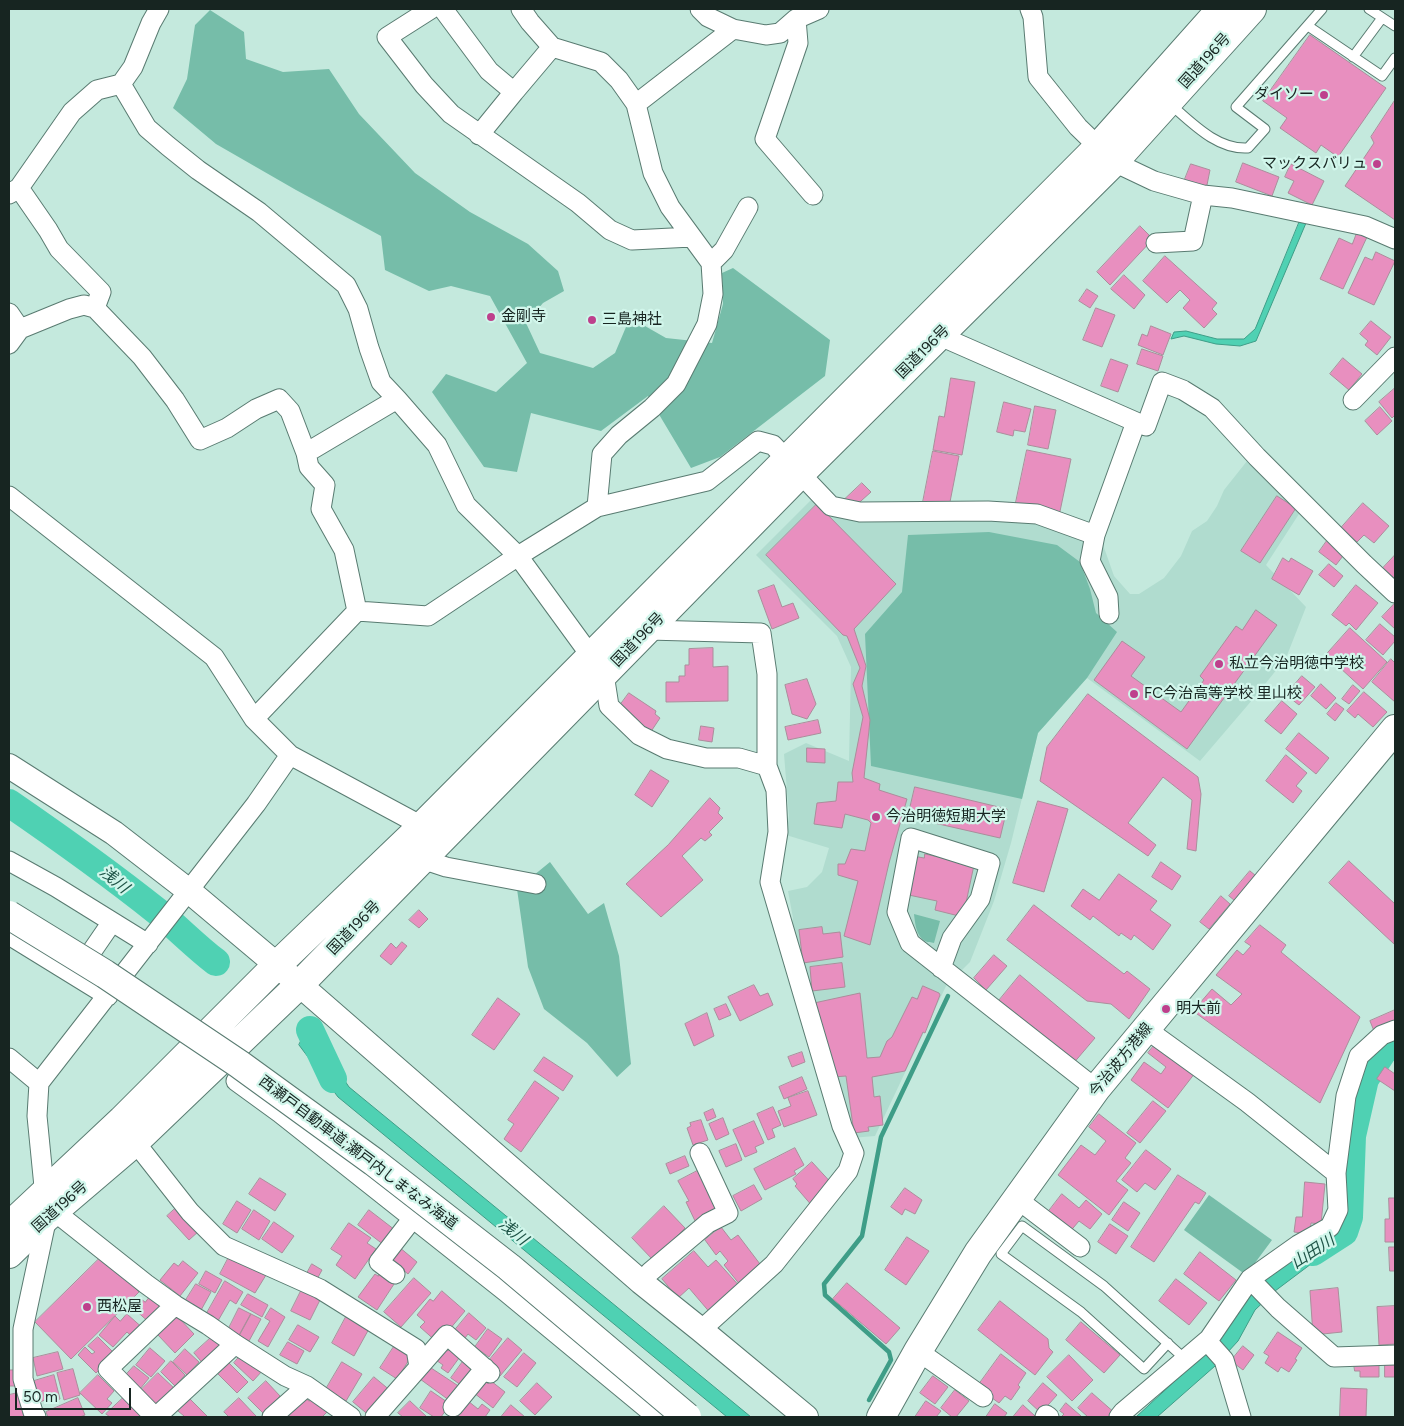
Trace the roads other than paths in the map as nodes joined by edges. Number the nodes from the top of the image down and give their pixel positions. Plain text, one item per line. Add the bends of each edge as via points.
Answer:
1 (159, 9) edge
2 (431, 9) edge
3 (443, 9) edge
4 (521, 9) edge
5 (700, 9) edge
6 (819, 9) edge
7 (1030, 9) edge
8 (1221, 9) edge
9 (1252, 9) edge
10 (1322, 9) edge
11 (1368, 9) edge
12 (1382, 18) junction
13 (796, 19) junction
14 (1308, 26) junction
15 (1395, 26) edge
16 (734, 29) junction
17 (552, 47) junction
18 (1353, 57) junction
19 (1395, 58) edge
20 (1386, 71) junction
21 (1395, 77) edge
22 (121, 84) junction
23 (514, 92) junction
24 (1168, 102) junction
25 (636, 104) junction
26 (479, 135) junction
27 (1106, 155) junction
28 (14, 191) edge
29 (813, 195) dead end
30 (1203, 195) junction
31 (748, 207) dead end
32 (692, 237) junction
33 (1395, 239) edge
34 (1156, 243) dead end
35 (711, 263) junction
36 (95, 308) junction
37 (9, 313) edge
38 (15, 336) edge
39 (940, 336) junction
40 (1395, 356) edge
41 (397, 399) junction
42 (1352, 400) dead end
43 (1136, 422) junction
44 (306, 453) junction
45 (793, 467) junction
46 (9, 496) edge
47 (598, 507) junction
48 (1095, 535) junction
49 (518, 556) junction
50 (1395, 593) edge
51 (357, 611) junction
52 (1109, 614) dead end
53 (648, 630) junction
54 (598, 665) junction
55 (254, 719) junction
56 (1395, 728) edge
57 (290, 755) junction
58 (9, 766) edge
59 (766, 766) junction
60 (422, 826) junction
61 (422, 859) junction
62 (9, 861) edge
63 (536, 884) dead end
64 (189, 891) junction
65 (9, 915) edge
66 (112, 922) junction
67 (9, 935) edge
68 (148, 944) junction
69 (277, 965) junction
70 (941, 968) junction
71 (75, 975) junction
72 (299, 985) junction
73 (108, 996) junction
74 (1146, 1029) junction
75 (1395, 1030) edge
76 (9, 1058) edge
77 (236, 1081) dead end
78 (39, 1083) junction
79 (1096, 1089) junction
80 (135, 1142) junction
81 (700, 1153) dead end
82 (1336, 1173) junction
83 (1017, 1199) junction
84 (49, 1207) junction
85 (413, 1218) junction
86 (9, 1226) edge
87 (1080, 1247) dead end
88 (993, 1248) junction
89 (9, 1254) edge
90 (394, 1274) dead end
91 (1250, 1279) junction
92 (641, 1282) junction
93 (175, 1305) junction
94 (701, 1330) junction
95 (1207, 1341) junction
96 (1168, 1343) junction
97 (235, 1344) junction
98 (918, 1350) junction
99 (1395, 1355) edge
100 (1185, 1359) junction
101 (418, 1368) junction
102 (307, 1386) junction
103 (983, 1398) dead end
104 (453, 1407) dead end
105 (36, 1417) edge
106 (155, 1417) edge
107 (272, 1417) edge
108 (351, 1417) edge
109 (375, 1417) edge
110 (657, 1417) edge
111 (687, 1417) edge
112 (806, 1417) edge
113 (881, 1417) edge
114 (1045, 1417) edge
115 (1049, 1417) edge
116 (1119, 1417) edge
117 (1241, 1417) edge

1 - 22 street via 133,68
2 - 26 street via 387,37 440,103
3 - 23 street via 489,72
4 - 17 street
5 - 16 street via 708,17
6 - 13 street
7 - 27 street via 1038,77 1078,127
8 - 27 main road, 国道196号
9 - 24 main road, 国道196号
10 - 14 lane
11 - 12 lane
12 - 15 lane
12 - 18 lane
13 - 16 street via 780,33 766,35
13 - 29 street via 798,43 765,139
14 - 18 lane
14 - 24 lane via 1236,108 1265,129 1248,148 1239,149 1217,141
16 - 25 street
17 - 23 street
17 - 25 street via 601,62
18 - 20 lane via 1382,76
19 - 20 lane
20 - 21 lane
22 - 28 street via 97,90 72,112
22 - 41 street via 147,128 198,170 258,212 346,285 358,309 381,382
23 - 26 street
24 - 27 main road, 国道196号
25 - 32 street via 653,173 670,207
26 - 32 street via 578,203 610,230 632,240
27 - 30 street via 1154,180
27 - 39 main road, 国道196号
27 - 45 main road, 国道196号
28 - 36 street via 48,230 59,249 101,292
30 - 33 street via 1366,226
30 - 34 street via 1193,241
31 - 35 street via 724,250
32 - 35 street
35 - 47 street via 714,294 707,324 676,384 602,454
36 - 38 street via 84,305 69,309
36 - 44 street via 142,357 200,440 227,428 256,408 279,399 290,411
37 - 38 street
39 - 43 street
39 - 45 main road, 国道196号
40 - 42 street
41 - 44 street
41 - 49 street via 437,445 466,505
43 - 48 street
43 - 50 street via 1146,426 1162,382 1183,390 1212,408
44 - 51 street via 309,467 325,485 321,509 344,550
45 - 47 street via 773,445 758,440 706,481
45 - 48 street via 831,506 860,512 1036,514
45 - 53 main road, 国道196号
45 - 54 main road, 国道196号
46 - 55 street via 214,658
47 - 49 street
48 - 52 street via 1090,561 1108,597
49 - 51 street via 428,616
49 - 54 street
51 - 55 street
53 - 54 main road, 国道196号
53 - 59 street via 760,633 767,674
54 - 59 street via 609,706 639,735 667,748 706,758 739,758
54 - 60 main road, 国道196号
54 - 61 main road, 国道196号
55 - 57 street
56 - 74 main road, 今治波方港線
57 - 60 street
57 - 64 street
58 - 64 street via 114,833
59 - 94 street via 776,790 778,832 770,882 842,1126 854,1154 848,1171 774,1264
60 - 69 main road, 国道196号
61 - 63 street via 446,867
61 - 72 main road, 国道196号
62 - 66 street
64 - 68 street
64 - 69 street
65 - 111 main road, 西瀬戸自動車道;瀬戸内しまなみ海道, bridge via 105,974 239,1064 374,1162 509,1267
66 - 68 street
66 - 71 street
67 - 71 street
68 - 73 street
69 - 72 street
69 - 84 main road, 国道196号 via 122,1120
70 - 70 street via 910,942 896,912 911,838 990,863 980,899 952,938
70 - 79 street
71 - 73 street
72 - 80 main road, 国道196号
72 - 92 street
73 - 78 street
74 - 79 main road, 今治波方港線
74 - 82 street
75 - 82 street via 1382,1035 1359,1056 1346,1096
76 - 78 street
77 - 85 street
78 - 84 street via 37,1116
79 - 83 main road, 今治波方港線
80 - 84 main road, 国道196号
80 - 101 street via 190,1212 224,1246 320,1289 416,1349
81 - 92 street via 728,1213 708,1223
82 - 91 street via 1338,1210 1330,1227
83 - 87 street
83 - 88 main road, 今治波方港線
84 - 86 main road, 国道196号
84 - 89 main road, 国道196号
84 - 93 street
84 - 105 street via 23,1329 23,1379
85 - 90 street via 378,1262
85 - 110 street
88 - 96 lane via 1022,1226 1104,1286
88 - 96 lane via 1081,1312 1144,1369
88 - 98 main road, 今治波方港線
91 - 95 street
91 - 99 street via 1334,1356
92 - 94 street
93 - 97 street
93 - 106 street via 108,1369
94 - 112 street
95 - 100 street
95 - 117 street via 1224,1360
96 - 100 lane
97 - 102 street
97 - 106 street
98 - 103 street
98 - 113 main road, 今治波方港線
100 - 116 street
101 - 104 street via 447,1335 488,1370
101 - 109 street
102 - 107 street
102 - 108 street
114 - 115 street

